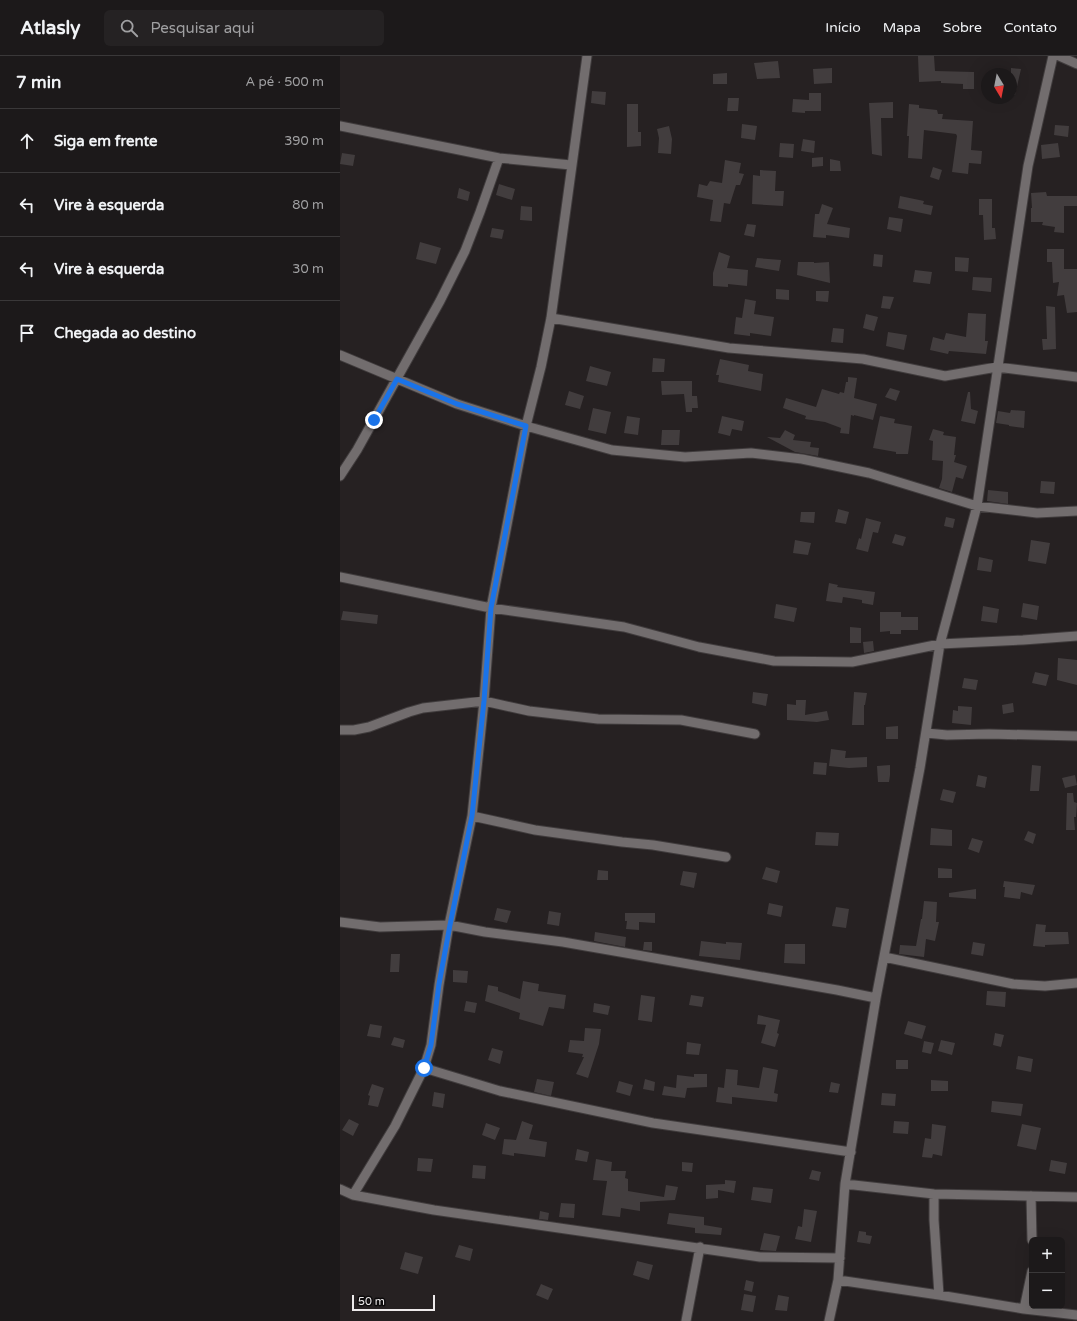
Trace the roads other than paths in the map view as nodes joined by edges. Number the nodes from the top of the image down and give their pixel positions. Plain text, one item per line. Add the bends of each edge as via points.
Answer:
1 (587, 56) edge
2 (1053, 56) edge
3 (1059, 56) edge
4 (1077, 64) edge
5 (340, 126) edge
6 (499, 158) junction
7 (571, 165) junction
8 (550, 318) junction
9 (340, 355) edge
10 (997, 367) junction
11 (1077, 377) edge
12 (397, 379) junction
13 (526, 426) junction
14 (340, 476) edge
15 (977, 506) junction
16 (1077, 511) edge
17 (340, 577) edge
18 (491, 608) junction
19 (1077, 636) edge
20 (940, 644) junction
21 (484, 701) junction
22 (340, 730) edge
23 (926, 733) junction
24 (755, 734) dead end
25 (1077, 736) edge
26 (472, 816) junction
27 (726, 857) dead end
28 (340, 922) edge
29 (450, 925) junction
30 (884, 956) junction
31 (1077, 983) edge
32 (876, 998) junction
33 (424, 1068) junction
34 (851, 1152) junction
35 (845, 1184) junction
36 (340, 1189) edge
37 (934, 1194) junction
38 (353, 1195) junction
39 (1031, 1196) junction
40 (1077, 1197) edge
41 (1032, 1237) edge
42 (700, 1248) junction
43 (840, 1258) junction
44 (1032, 1273) edge
45 (838, 1280) junction
46 (939, 1295) junction
47 (1024, 1309) junction
48 (1077, 1315) edge
49 (686, 1321) edge
50 (829, 1321) edge

1 - 7 street
2 - 10 street via 1028,166
3 - 4 street
5 - 6 street
6 - 7 street
6 - 12 street via 465,251
7 - 8 street
8 - 10 street via 729,348 863,359 945,376
8 - 13 street
9 - 12 street
10 - 11 street
10 - 15 street
12 - 13 street via 457,404
12 - 14 street
13 - 15 street via 612,450 685,457 751,453 802,459 869,473
13 - 18 street
15 - 16 street via 1015,512
15 - 20 street
17 - 18 street
18 - 20 street via 624,627 699,647 774,661 852,662
18 - 21 street
19 - 20 street
20 - 23 street
21 - 22 street via 423,708 369,727
21 - 24 street via 529,712 598,719 681,720
21 - 26 street
23 - 25 street
23 - 30 street
26 - 27 street via 536,830 653,844
26 - 29 street
28 - 29 street via 380,927
29 - 32 street via 563,942
29 - 33 street via 431,1045
30 - 31 street via 1013,984 1045,986
30 - 32 street
32 - 34 street
33 - 34 street via 500,1091 653,1124
33 - 38 street via 395,1126
34 - 35 street
35 - 37 street
35 - 43 street
36 - 38 street
37 - 39 street
37 - 46 street
38 - 42 street via 434,1210
39 - 40 street
39 - 41 street
42 - 43 street via 760,1257
42 - 49 street
43 - 45 street
44 - 47 street
45 - 46 street
45 - 50 street
46 - 47 street
47 - 48 street

